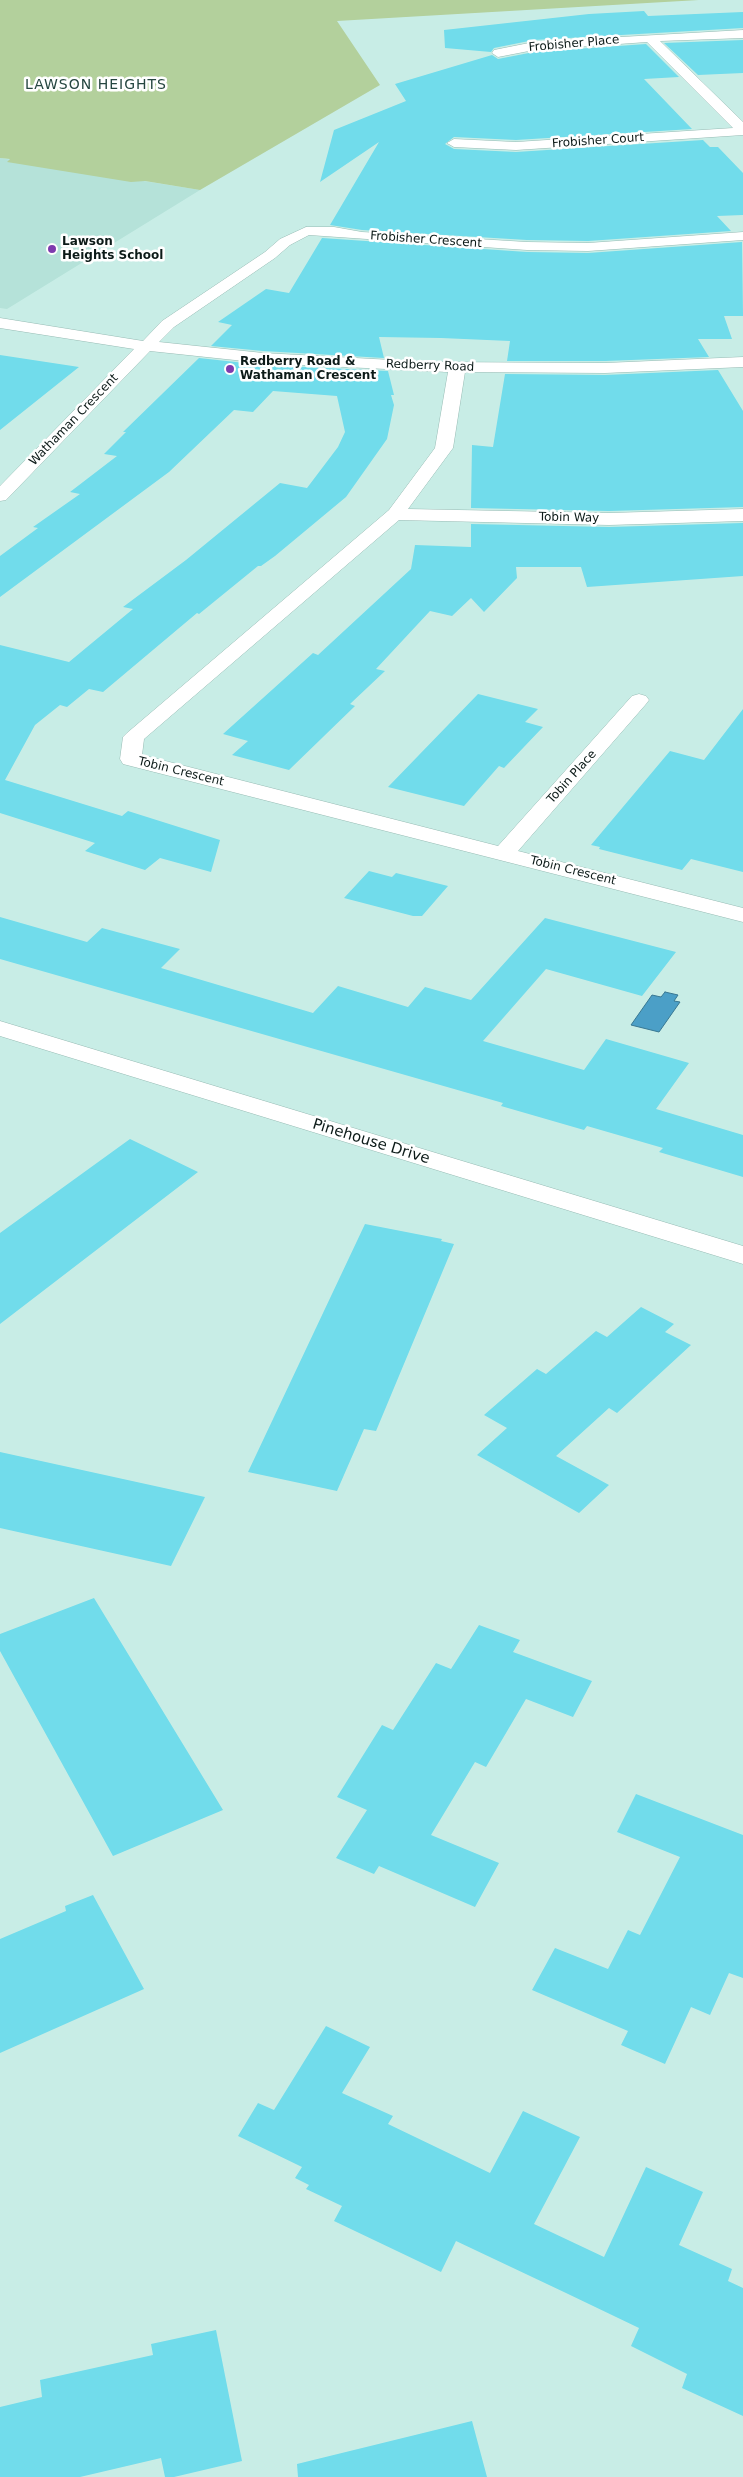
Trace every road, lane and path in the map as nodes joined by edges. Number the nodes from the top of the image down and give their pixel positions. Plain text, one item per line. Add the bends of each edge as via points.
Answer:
1 (743, 34) edge
2 (650, 38) junction
3 (498, 53) dead end
4 (743, 130) edge
5 (454, 143) dead end
6 (743, 236) edge
7 (0, 323) edge
8 (146, 346) junction
9 (743, 362) edge
10 (457, 368) junction
11 (2, 492) edge
12 (395, 514) junction
13 (743, 515) edge
14 (640, 700) dead end
15 (504, 853) junction
16 (743, 915) edge
17 (0, 1028) edge
18 (743, 1255) edge

1 - 2 street
2 - 3 street, Frobisher Place via 534,46
2 - 4 street
4 - 5 street, Frobisher Court via 516,146
6 - 8 street, Frobisher Crescent via 588,247 306,231 285,242 168,324
7 - 8 street, Redberry Road
8 - 10 street, Redberry Road via 263,358
8 - 11 street, Wathaman Crescent
9 - 10 street, Redberry Road via 605,368
10 - 12 street, Tobin Crescent via 444,448
12 - 13 street, Tobin Way via 609,519
12 - 15 street, Tobin Crescent via 134,737 131,759
14 - 15 street, Tobin Place
15 - 16 street, Tobin Crescent
17 - 18 street, Pinehouse Drive

